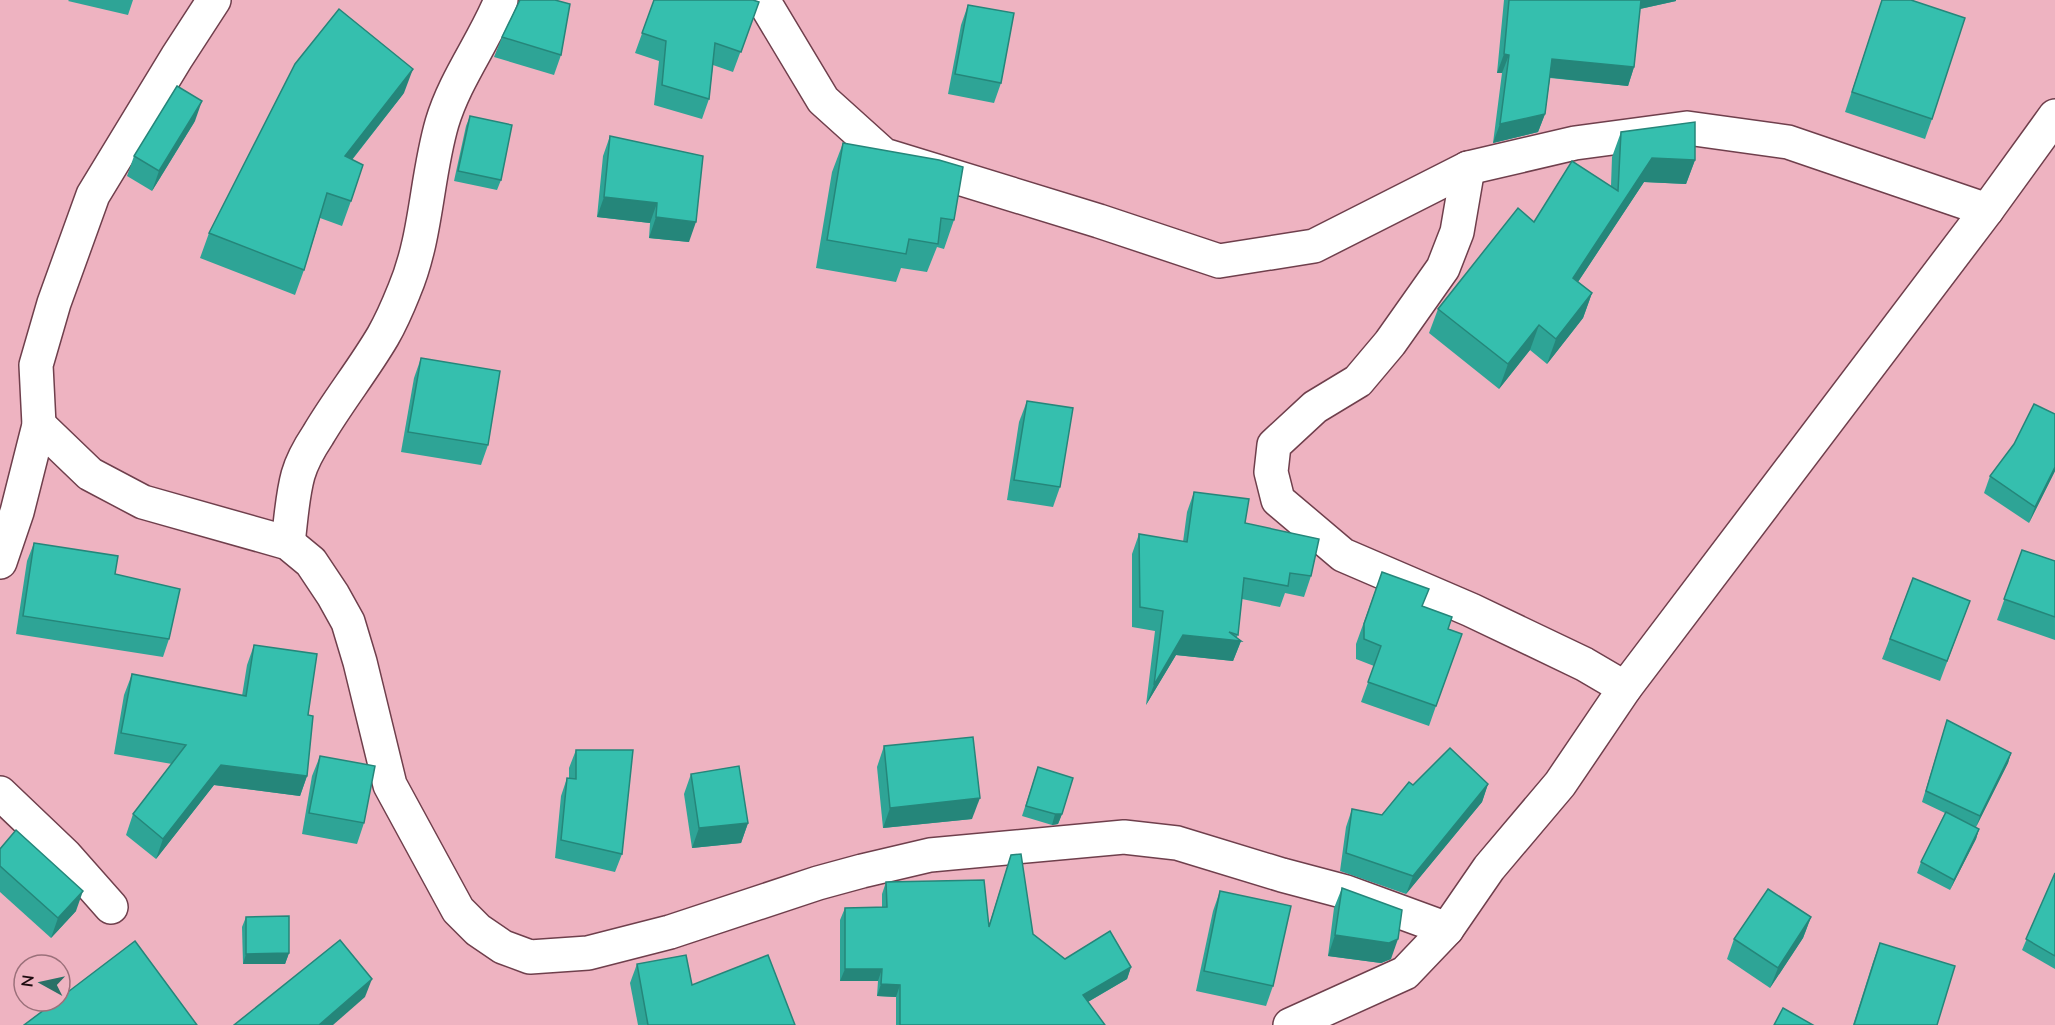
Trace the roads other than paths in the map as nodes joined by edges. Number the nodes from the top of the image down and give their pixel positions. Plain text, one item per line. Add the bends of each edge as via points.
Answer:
1 (214, 0) edge
2 (501, 0) edge
3 (763, 0) edge
4 (2055, 116) edge
5 (1468, 168) junction
6 (1987, 210) junction
7 (39, 425) junction
8 (288, 543) junction
9 (0, 562) edge
10 (1625, 688) junction
11 (0, 793) edge
12 (111, 907) dead end
13 (1447, 928) junction
14 (1290, 1025) edge

1 - 7 street via 93,195 36,365
2 - 8 street via 491,25 466,65 443,122 420,242 405,288 384,335 332,411 298,473
3 - 5 street via 823,100 884,155 1219,261 1314,246
4 - 6 street
5 - 6 street via 1575,142 1687,128 1788,142
5 - 10 street via 1457,232 1443,268 1390,344 1358,381 1315,407 1274,445 1271,472 1278,500 1343,555 1471,610
6 - 10 street
7 - 8 street via 90,474 143,502
7 - 9 street
8 - 13 street via 311,562 348,622 390,785 458,910 503,947 530,957 588,953 670,932 818,883 930,855 1124,837 1177,843 1346,892
10 - 13 street via 1560,784 1489,868
11 - 12 street via 65,855
13 - 14 street via 1405,973

